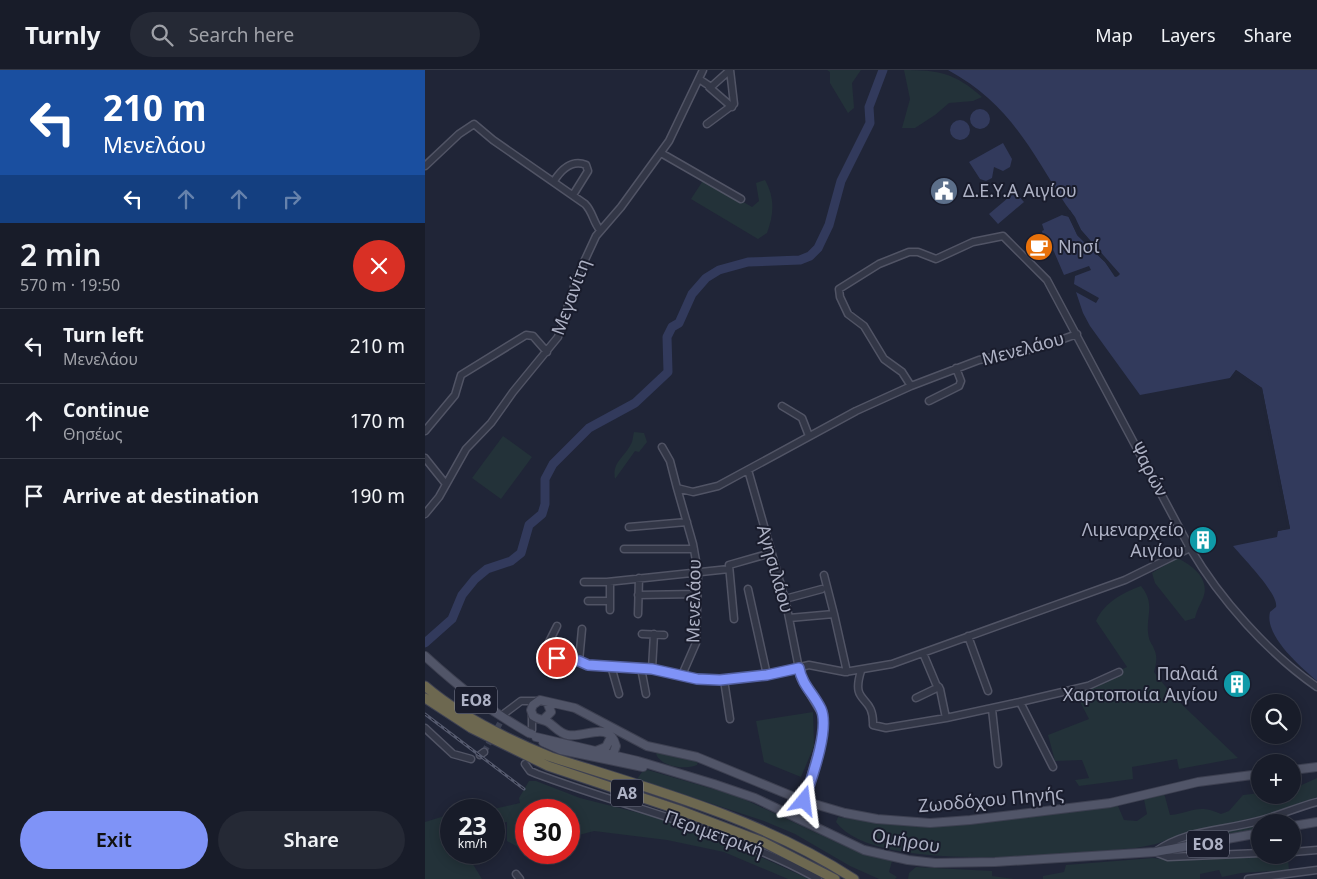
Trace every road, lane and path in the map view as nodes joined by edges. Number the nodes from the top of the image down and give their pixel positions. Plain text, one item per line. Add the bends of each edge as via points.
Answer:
1 (703, 70) edge
2 (730, 70) edge
3 (699, 79) junction
4 (709, 87) junction
5 (732, 107) junction
6 (707, 124) dead end
7 (661, 153) junction
8 (425, 166) edge
9 (554, 181) junction
10 (573, 195) junction
11 (741, 199) dead end
12 (600, 230) junction
13 (1077, 334) junction
14 (547, 352) junction
15 (955, 368) junction
16 (911, 386) junction
17 (929, 401) dead end
18 (782, 406) dead end
19 (425, 431) edge
20 (809, 436) junction
21 (662, 448) dead end
22 (425, 458) edge
23 (748, 470) junction
24 (445, 483) junction
25 (677, 488) junction
26 (697, 492) junction
27 (681, 502) junction
28 (425, 514) edge
29 (687, 522) junction
30 (629, 527) dead end
31 (1190, 548) junction
32 (623, 549) dead end
33 (695, 549) junction
34 (771, 553) junction
35 (729, 570) junction
36 (698, 572) junction
37 (824, 575) dead end
38 (639, 578) junction
39 (584, 582) dead end
40 (610, 582) junction
41 (748, 589) dead end
42 (822, 589) dead end
43 (697, 594) junction
44 (638, 595) junction
45 (785, 599) junction
46 (588, 601) dead end
47 (610, 601) junction
48 (610, 610) dead end
49 (638, 614) dead end
50 (834, 614) junction
51 (789, 618) junction
52 (735, 619) dead end
53 (557, 626) dead end
54 (582, 629) dead end
55 (642, 634) dead end
56 (654, 634) junction
57 (664, 635) dead end
58 (968, 636) junction
59 (923, 653) junction
60 (427, 657) edge
61 (579, 661) junction
62 (611, 666) junction
63 (641, 668) junction
64 (799, 668) junction
65 (652, 669) junction
66 (861, 671) junction
67 (847, 672) junction
68 (1119, 672) dead end
69 (682, 675) junction
70 (767, 675) junction
71 (724, 680) junction
72 (425, 686) edge
73 (939, 687) junction
74 (1317, 687) edge
75 (988, 691) dead end
76 (619, 694) dead end
77 (645, 694) dead end
78 (425, 698) edge
79 (917, 698) dead end
80 (537, 701) junction
81 (547, 702) junction
82 (1021, 702) junction
83 (516, 703) junction
84 (563, 705) junction
85 (992, 709) junction
86 (551, 712) junction
87 (505, 713) tunnel mouth
88 (532, 714) junction
89 (946, 718) junction
90 (731, 719) dead end
91 (542, 720) junction
92 (425, 728) edge
93 (556, 728) junction
94 (530, 737) junction
95 (611, 739) junction
96 (595, 751) junction
97 (610, 757) junction
98 (471, 759) dead end
99 (629, 759) junction
100 (525, 764) dead end
101 (998, 764) dead end
102 (1317, 767) edge
103 (1053, 768) dead end
104 (1301, 769) edge
105 (667, 770) junction
106 (1251, 775) edge
107 (804, 801) junction
108 (1317, 802) edge
109 (1317, 822) edge
110 (1301, 825) edge
111 (1251, 835) edge
112 (1317, 850) edge
113 (1301, 851) edge
114 (1155, 852) junction
115 (1251, 853) edge
116 (1317, 870) edge
117 (1268, 878) edge
118 (817, 879) edge
119 (835, 879) edge
120 (854, 879) edge
121 (1248, 879) edge

1 - 3 street, Μεγανίτη
2 - 4 street
2 - 5 street
3 - 4 street
3 - 7 street, Μεγανίτη
4 - 5 street
5 - 6 street
7 - 11 street
7 - 12 street, Μεγανίτη
8 - 9 street via 474,124
9 - 10 street
9 - 10 street via 567,166 586,165 588,171
10 - 12 street via 587,206
12 - 14 street, Μεγανίτη via 577,277 560,334
13 - 15 street, Μενελάου via 1038,348
13 - 16 street, Ψαρών via 1047,280 1003,236 974,242 937,259 909,252 879,264 839,289 848,314 864,326 884,359 902,372
13 - 31 street, Ψαρών
14 - 19 street via 533,336 526,335 466,371 461,375 455,396
14 - 24 street, Μεγανίτη via 491,423 466,449
15 - 16 street, Μενελάου
15 - 17 street via 961,381 959,386
16 - 20 street, Μενελάου via 856,410
18 - 20 street via 802,418
20 - 23 street, Μενελάου
21 - 25 street via 670,461
22 - 24 street
23 - 26 street, Μενελάου via 718,486
23 - 34 street, Αγησιλάου
24 - 28 street, Μεγανίτη via 439,497
25 - 26 street, Μενελάου
25 - 27 street, Μενελάου
26 - 27 street
27 - 29 street, Μενελάου
29 - 30 street
29 - 33 street, Μενελάου
31 - 58 street via 1125,580
31 - 74 street, Ψαρών via 1216,587 1259,637
32 - 33 street
33 - 36 street, Μενελάου
34 - 35 street via 731,564
34 - 45 street, Αγησιλάου
35 - 36 street
35 - 52 street
36 - 38 street
36 - 43 street, Μενελάου
37 - 50 street
38 - 40 street
38 - 44 street
39 - 40 street
40 - 47 street
41 - 70 street
42 - 45 street
43 - 44 street
43 - 69 street, Μενελάου via 696,646
44 - 49 street
45 - 51 street, Αγησιλάου
46 - 47 street
47 - 48 street
50 - 51 street
50 - 67 street
51 - 64 street, Αγησιλάου
53 - 61 street via 548,644 549,651 562,660
54 - 61 street
55 - 56 street
56 - 57 street
56 - 65 street
58 - 59 street
58 - 75 street
59 - 66 street
59 - 73 street
60 - 94 main road, Ομήρου / ΕΟ8 via 472,697
61 - 62 street via 588,665
62 - 63 street
62 - 76 street
63 - 65 street
63 - 77 street
64 - 67 street via 813,665
64 - 70 street
64 - 107 street, Αγησιλάου via 803,682 824,718
65 - 69 street
66 - 67 street
66 - 89 street via 858,693 872,708 873,725 886,728
68 - 82 street via 1088,686
69 - 71 street
70 - 71 street
71 - 90 street
72 - 120 highway, Α8 via 463,713 527,747 738,819 796,844
73 - 79 street
73 - 89 street
78 - 119 highway, Α8 via 464,724 548,766 763,842
80 - 81 main road
80 - 83 street
80 - 88 main road
81 - 84 main road, Ζωοδόχου Πηγής
81 - 86 main road
82 - 85 street
82 - 103 street
83 - 87 street
83 - 88 street via 525,706
84 - 86 main road
84 - 107 main road, Ζωοδόχου Πηγής via 583,711 647,746 697,757
85 - 89 street
85 - 101 street
86 - 91 main road
86 - 93 main road
88 - 91 main road
88 - 91 street via 533,730
91 - 93 main road
92 - 98 street via 453,754
93 - 95 main road via 567,735 601,731
94 - 96 main road, Ομήρου / ΕΟ8
94 - 97 main road, Ομήρου / ΕΟ8 via 556,748
95 - 96 main road via 606,747
95 - 97 main road
95 - 99 main road
96 - 97 main road, Ομήρου / ΕΟ8
97 - 99 main road, Ομήρου / ΕΟ8
97 - 105 main road, Ομήρου / ΕΟ8
99 - 105 main road, Ομήρου / ΕΟ8
100 - 118 street, Περιμετρική via 537,774 731,839
102 - 104 main road
105 - 114 main road, Ομήρου / ΕΟ8 via 755,798 864,850 908,860 995,862
106 - 107 main road, Ζωοδόχου Πηγής via 1198,782 1110,803 948,822 863,817
108 - 114 street via 1262,820 1183,837
109 - 110 main road
111 - 114 main road, ΕΟ8
112 - 113 street
114 - 115 street via 1168,857
116 - 117 street
117 - 121 street

